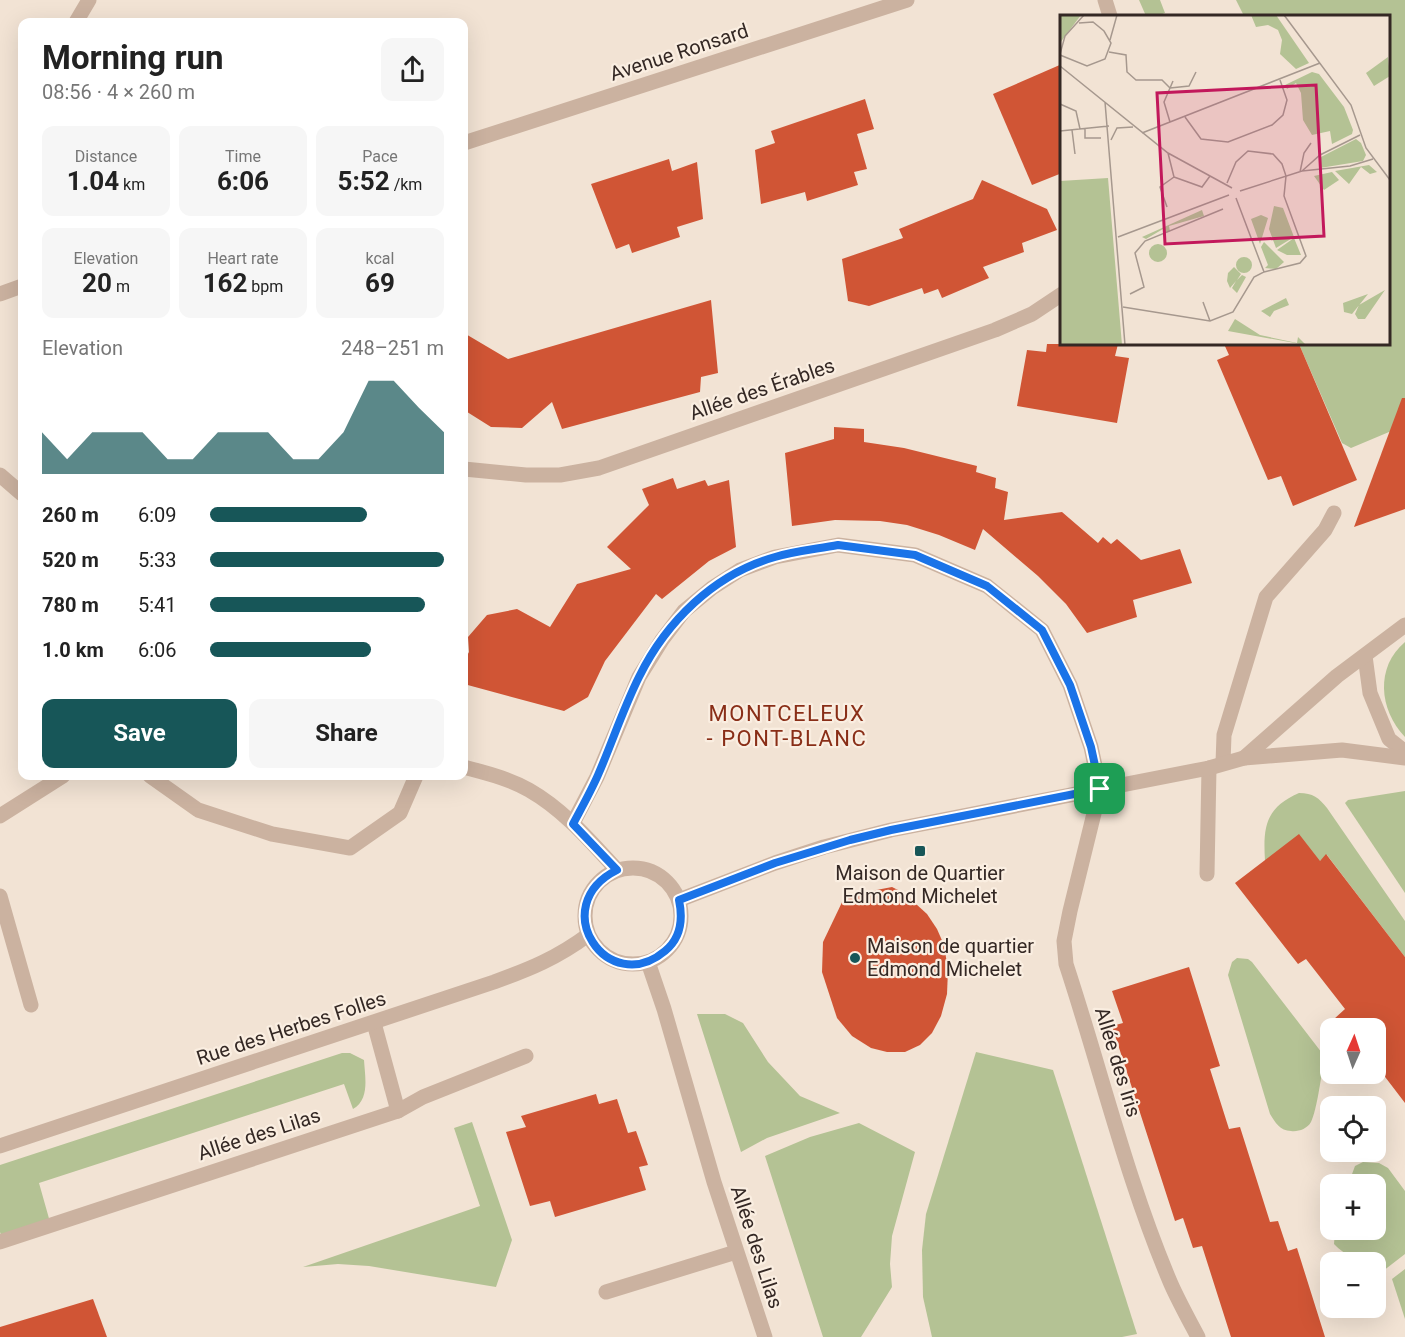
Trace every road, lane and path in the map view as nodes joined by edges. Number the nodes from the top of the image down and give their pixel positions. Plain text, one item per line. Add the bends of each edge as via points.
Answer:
1 (89, 0) edge
2 (907, 0) edge
3 (1105, 0) edge
4 (1110, 15) edge
5 (78, 18) edge
6 (468, 142) edge
7 (18, 287) edge
8 (0, 294) edge
9 (1060, 295) edge
10 (468, 469) edge
11 (0, 475) edge
12 (18, 491) edge
13 (1334, 513) dead end
14 (1405, 625) edge
15 (1365, 656) junction
16 (1405, 752) edge
17 (1244, 758) junction
18 (1405, 758) edge
19 (1216, 766) junction
20 (468, 768) edge
21 (57, 780) edge
22 (156, 780) edge
23 (414, 780) edge
24 (1100, 789) junction
25 (0, 816) edge
26 (573, 824) junction
27 (617, 870) junction
28 (1207, 874) dead end
29 (0, 896) edge
30 (679, 900) junction
31 (588, 935) junction
32 (648, 963) junction
33 (31, 1005) dead end
34 (374, 1023) junction
35 (526, 1056) dead end
36 (398, 1110) junction
37 (0, 1146) edge
38 (0, 1242) edge
39 (736, 1252) junction
40 (606, 1292) dead end
41 (765, 1337) edge
42 (1198, 1337) edge

1 - 5 street
2 - 6 street, Avenue Ronsard
3 - 4 street
7 - 8 street
9 - 10 street, Allée des Érables via 1032,314 995,330 599,468 560,475
11 - 12 street
13 - 19 street via 1325,530 1266,597
14 - 15 street
15 - 16 street via 1370,693 1389,739
15 - 17 street via 1336,676
17 - 18 street via 1342,750
17 - 19 street
19 - 24 street
19 - 28 street
20 - 26 street via 528,789
21 - 25 street
22 - 23 street via 198,810 272,834 350,848 400,813
24 - 26 street via 1070,685 1042,630 987,586 915,555 838,545 775,557 740,570 684,611 639,677
24 - 30 street via 842,842
24 - 42 street, Allée des Iris via 1070,910 1064,941 1066,964 1153,1238
26 - 27 street
27 - 30 street via 633,867 661,876
27 - 31 street via 596,885 589,896 585,909
29 - 33 street
30 - 32 street via 681,926 676,938 669,949
31 - 32 street via 595,947 619,963
31 - 34 street, Rue des Herbes Folles via 531,969
32 - 39 street, Allée des Lilas
34 - 36 street
34 - 37 street, Rue des Herbes Folles
35 - 36 street, Allée des Lilas
36 - 38 street, Allée des Lilas
39 - 40 street
39 - 41 street, Allée des Lilas

